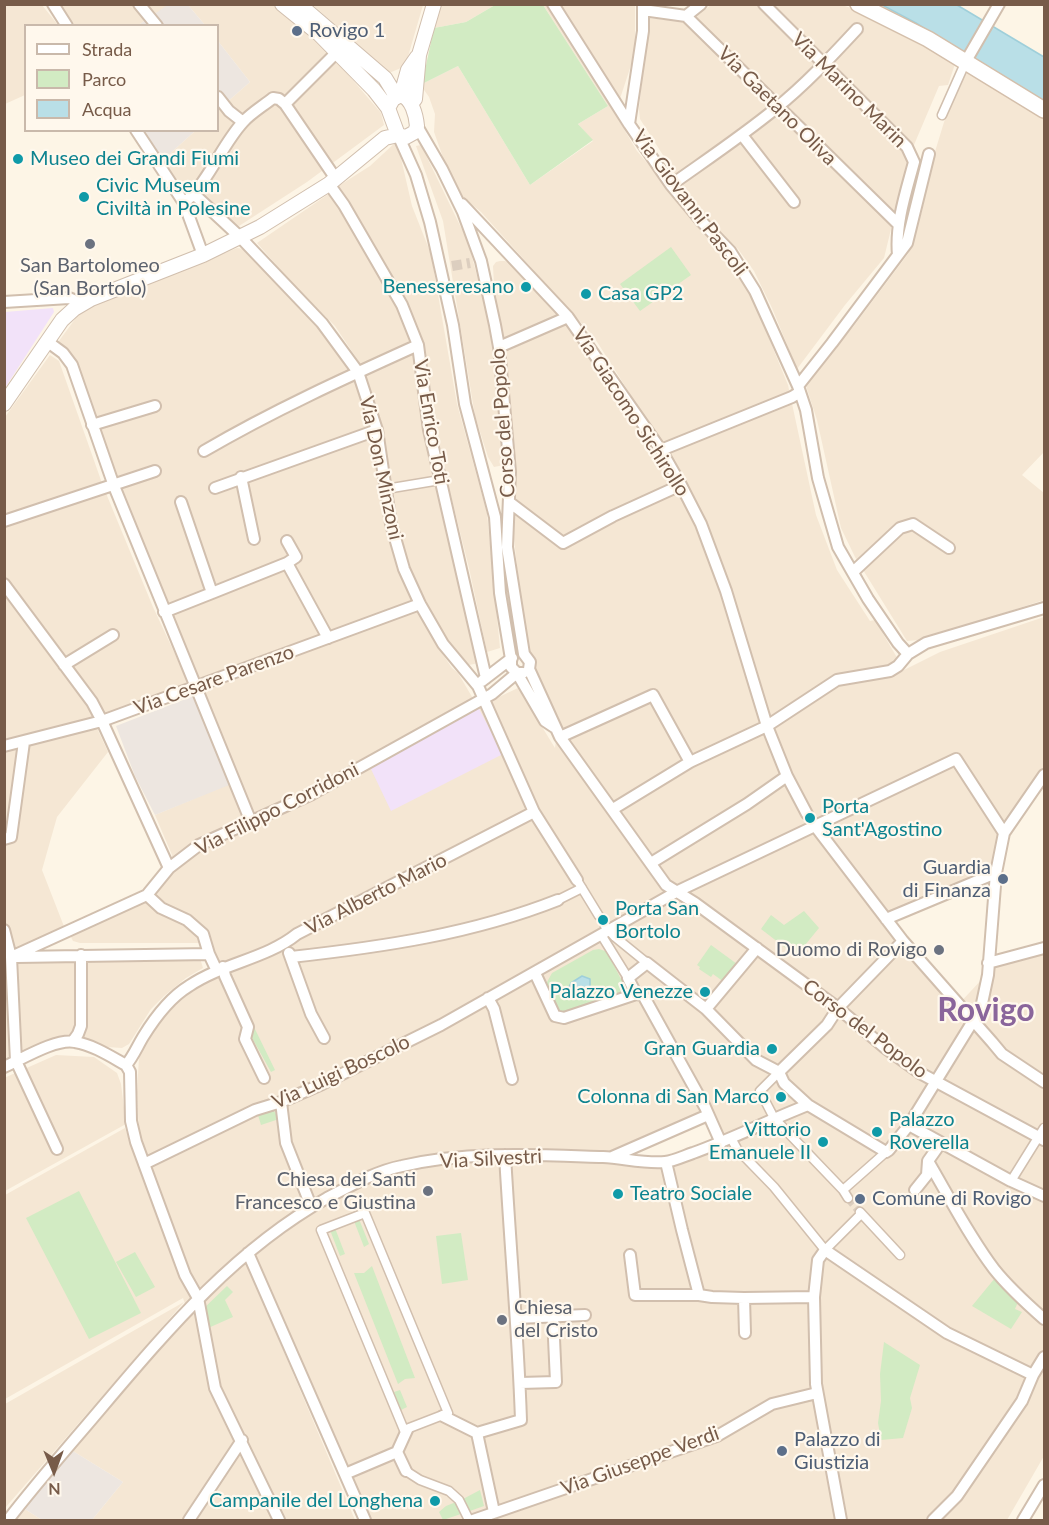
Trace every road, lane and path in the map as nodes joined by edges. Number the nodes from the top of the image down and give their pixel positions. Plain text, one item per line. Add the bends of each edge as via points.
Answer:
1 (53, 4) edge
2 (139, 4) edge
3 (282, 4) edge
4 (299, 4) edge
5 (434, 4) edge
6 (553, 4) edge
7 (700, 4) edge
8 (764, 4) edge
9 (858, 4) edge
10 (999, 4) edge
11 (643, 7) edge
12 (686, 16) junction
13 (66, 24) edge
14 (155, 24) edge
15 (857, 29) dead end
16 (341, 48) junction
17 (418, 55) junction
18 (967, 59) junction
19 (824, 65) junction
20 (408, 70) junction
21 (385, 78) junction
22 (219, 98) edge
23 (403, 98) junction
24 (285, 104) junction
25 (777, 107) junction
26 (388, 108) junction
27 (1044, 110) edge
28 (942, 114) dead end
29 (243, 122) junction
30 (629, 124) junction
31 (417, 126) junction
32 (138, 132) edge
33 (392, 132) junction
34 (742, 135) junction
35 (929, 154) dead end
36 (332, 182) junction
37 (671, 185) junction
38 (188, 199) junction
39 (458, 201) junction
40 (794, 202) dead end
41 (899, 225) junction
42 (240, 237) junction
43 (203, 255) junction
44 (898, 255) junction
45 (4, 302) edge
46 (83, 304) junction
47 (568, 317) junction
48 (48, 342) junction
49 (418, 345) junction
50 (499, 347) junction
51 (358, 372) junction
52 (799, 389) junction
53 (4, 404) edge
54 (155, 406) dead end
55 (92, 425) junction
56 (377, 429) junction
57 (661, 450) junction
58 (204, 451) dead end
59 (155, 471) dead end
60 (241, 477) junction
61 (440, 480) junction
62 (681, 485) junction
63 (114, 486) junction
64 (215, 488) dead end
65 (386, 489) junction
66 (181, 502) dead end
67 (509, 502) junction
68 (4, 521) edge
69 (254, 539) dead end
70 (287, 541) dead end
71 (949, 548) dead end
72 (287, 563) junction
73 (853, 572) junction
74 (4, 584) edge
75 (212, 593) junction
76 (420, 604) junction
77 (1044, 608) edge
78 (164, 612) junction
79 (113, 635) dead end
80 (328, 638) junction
81 (524, 654) junction
82 (908, 654) junction
83 (512, 659) junction
84 (64, 665) junction
85 (529, 669) junction
86 (517, 673) junction
87 (486, 678) junction
88 (478, 686) junction
89 (196, 688) junction
90 (483, 697) junction
91 (102, 721) junction
92 (767, 726) junction
93 (557, 732) junction
94 (24, 742) junction
95 (4, 746) edge
96 (690, 762) junction
97 (1044, 775) edge
98 (787, 776) junction
99 (613, 809) junction
100 (534, 812) junction
101 (811, 821) junction
102 (251, 822) junction
103 (1004, 833) junction
104 (4, 838) edge
105 (651, 863) junction
106 (169, 868) junction
107 (996, 873) junction
108 (579, 884) junction
109 (678, 891) junction
110 (147, 895) junction
111 (558, 900) joint
112 (599, 916) dead end
113 (886, 919) junction
114 (4, 930) edge
115 (605, 931) junction
116 (903, 941) junction
117 (284, 944) junction
118 (757, 948) junction
119 (1044, 948) edge
120 (209, 954) junction
121 (81, 956) junction
122 (8, 957) edge
123 (291, 957) junction
124 (647, 963) junction
125 (988, 963) junction
126 (220, 969) junction
127 (535, 973) junction
128 (628, 978) junction
129 (636, 994) junction
130 (488, 998) junction
131 (706, 1008) junction
132 (838, 1008) junction
133 (974, 1021) junction
134 (324, 1038) dead end
135 (73, 1041) junction
136 (16, 1061) junction
137 (126, 1065) junction
138 (4, 1067) edge
139 (779, 1072) junction
140 (264, 1078) dead end
141 (512, 1079) dead end
142 (934, 1082) junction
143 (1044, 1082) edge
144 (281, 1102) junction
145 (808, 1105) junction
146 (708, 1115) junction
147 (774, 1118) junction
148 (909, 1125) junction
149 (1042, 1135) edge
150 (731, 1138) junction
151 (721, 1143) junction
152 (940, 1144) junction
153 (57, 1149) dead end
154 (886, 1152) junction
155 (505, 1155) junction
156 (612, 1158) junction
157 (928, 1161) junction
158 (666, 1162) junction
159 (144, 1164) junction
160 (1011, 1181) junction
161 (915, 1190) dead end
162 (1044, 1196) edge
163 (311, 1206) junction
164 (364, 1213) dead end
165 (323, 1230) junction
166 (825, 1250) junction
167 (248, 1253) junction
168 (378, 1253) dead end
169 (630, 1255) dead end
170 (900, 1255) dead end
171 (340, 1269) dead end
172 (699, 1295) junction
173 (814, 1297) junction
174 (198, 1298) junction
175 (744, 1298) junction
176 (585, 1316) dead end
177 (553, 1317) junction
178 (517, 1318) junction
179 (1044, 1319) edge
180 (745, 1334) dead end
181 (1044, 1357) edge
182 (1033, 1375) junction
183 (520, 1383) junction
184 (817, 1393) junction
185 (443, 1416) dead end
186 (407, 1430) dead end
187 (477, 1433) junction
188 (242, 1440) junction
189 (397, 1452) junction
190 (406, 1471) joint
191 (345, 1474) junction
192 (1043, 1492) edge
193 (494, 1512) junction
194 (8, 1521) edge
195 (189, 1521) edge
196 (279, 1521) edge
197 (364, 1521) edge
198 (471, 1521) edge
199 (841, 1521) edge
200 (933, 1521) edge
201 (1023, 1521) edge

1 - 13 street
2 - 14 street
3 - 16 street
4 - 16 street
5 - 17 street
6 - 30 street
7 - 12 street
8 - 19 street, Via Marino Marin
9 - 18 main road
10 - 18 street
11 - 12 street
11 - 30 street, Via Giovanni Pascoli
12 - 25 street, Via Gaetano Oliva
15 - 19 street
16 - 21 street
16 - 24 street
16 - 26 street
17 - 20 street
17 - 23 street via 415,99
18 - 27 main road
18 - 28 street
19 - 25 street
19 - 41 street, Via Marino Marin via 907,147 914,162
20 - 21 street via 399,77
20 - 23 street
21 - 23 street
22 - 29 street
23 - 26 street via 393,99
23 - 31 street
24 - 29 street via 273,98
24 - 36 street, Via Enrico Toti
25 - 34 street
25 - 41 street, Via Gaetano Oliva
26 - 33 street
29 - 38 street
30 - 37 street, Via Giovanni Pascoli
31 - 33 street via 415,132 406,136
31 - 39 street, Corso del Popolo
32 - 38 street
33 - 36 street
33 - 83 street, Corso del Popolo via 416,175 447,267 465,404 495,517 500,592
34 - 37 street
34 - 40 street
35 - 44 street via 907,243
36 - 42 street
36 - 49 street, Via Enrico Toti via 402,305
37 - 52 street, Via Giovanni Pascoli via 730,251 755,291
38 - 42 street, Via Don Minzoni via 197,197
38 - 43 street
39 - 47 street, Via Giacomo Sichirollo
39 - 50 street, Corso del Popolo
41 - 44 street, Via Marino Marin
42 - 43 street
42 - 51 street, Via Don Minzoni via 322,323
43 - 46 street
44 - 52 street
45 - 46 street via 69,298
46 - 48 street via 62,320
47 - 50 street
47 - 57 street, Via Giacomo Sichirollo
48 - 53 street
48 - 55 street via 72,365
49 - 51 street
49 - 61 street, Via Enrico Toti
50 - 67 street, Corso del Popolo
51 - 56 street, Via Don Minzoni
51 - 58 street
52 - 57 street via 792,397
52 - 73 street, Via Giovanni Pascoli via 828,517 838,547
54 - 55 street
55 - 63 street
56 - 60 street
56 - 65 street, Via Don Minzoni
57 - 62 street, Via Giacomo Sichirollo
59 - 63 street
60 - 64 street
60 - 69 street
61 - 65 street
61 - 87 street, Via Enrico Toti
62 - 67 street via 562,543
62 - 92 street, Via Giacomo Sichirollo via 701,524 726,591
63 - 68 street
63 - 78 street
65 - 76 street, Via Don Minzoni via 404,569
66 - 75 street
67 - 81 street, Corso del Popolo via 507,547
70 - 72 street via 296,557
71 - 73 street via 913,524 900,528
72 - 75 street
72 - 80 street
73 - 82 street, Via Giovanni Pascoli
74 - 84 street
75 - 78 street
76 - 80 street, Via Cesare Parenzo
76 - 88 street, Via Don Minzoni via 443,644
77 - 82 street via 926,643
78 - 89 street
79 - 84 street
80 - 89 street, Via Cesare Parenzo
81 - 83 street
81 - 85 street, Corso del Popolo via 529,659
82 - 92 street via 890,671 837,680
83 - 86 street, Corso del Popolo via 511,667
83 - 87 street
84 - 91 street
85 - 86 street
85 - 93 street, Corso del Popolo
86 - 90 street, Via Filippo Corridoni
86 - 93 street, Corso del Popolo via 544,722
87 - 88 street
88 - 90 street, Via Don Minzoni
89 - 91 street, Via Cesare Parenzo
89 - 102 street
90 - 100 street, Via Don Minzoni
90 - 102 street, Via Filippo Corridoni via 312,794
91 - 94 street, Via Cesare Parenzo
91 - 106 street
92 - 96 street
92 - 98 street, Via Giacomo Sichirollo
93 - 96 street via 653,695
93 - 99 street, Corso del Popolo
94 - 95 street, Via Cesare Parenzo
94 - 104 street via 11,837
96 - 99 street
97 - 103 street
98 - 101 street, Via Giacomo Sichirollo
98 - 105 street
99 - 105 street, Corso del Popolo
100 - 108 street, Via Don Minzoni
100 - 117 street, Via Alberto Mario
101 - 103 street, Via Luigi Boscolo via 956,759
101 - 109 street, Via Luigi Boscolo
101 - 113 street, Via Giacomo Sichirollo
102 - 106 street, Via Filippo Corridoni via 199,845
103 - 107 street
105 - 109 street, Corso del Popolo via 666,885
106 - 110 street, Via Filippo Corridoni
107 - 113 street
107 - 125 street
108 - 111 street
108 - 112 street
109 - 115 street, Via Luigi Boscolo
109 - 118 street, Corso del Popolo
110 - 120 street via 203,934
110 - 122 street, Via Filippo Corridoni
111 - 123 street via 519,915 413,941
113 - 116 street, Via Giacomo Sichirollo
114 - 122 street
115 - 124 street
115 - 127 street, Via Luigi Boscolo
115 - 128 street
116 - 132 street
116 - 133 street, Via Giacomo Sichirollo
117 - 123 street
117 - 126 street, Via Alberto Mario
118 - 131 street
118 - 132 street, Corso del Popolo
119 - 125 street
120 - 121 street
120 - 126 street
121 - 122 street
121 - 135 street via 81,1026
122 - 136 street
123 - 134 street
124 - 128 street
124 - 131 street
125 - 133 street via 981,1008
126 - 137 street, Via Alberto Mario via 188,986 164,1010
126 - 140 street via 248,1027 245,1039
127 - 129 street via 555,1016 564,1018
127 - 130 street, Via Luigi Boscolo
128 - 129 street
129 - 146 street via 643,995
130 - 141 street
130 - 144 street, Via Luigi Boscolo via 441,1025
131 - 139 street via 756,1060
132 - 139 street via 827,1025
132 - 142 street, Corso del Popolo
133 - 142 street
133 - 143 street, Via Giacomo Sichirollo via 1002,1053
135 - 136 street via 49,1046
135 - 137 street
136 - 138 street
136 - 153 street
137 - 159 street via 130,1072 136,1142
139 - 145 street via 784,1083
139 - 147 street via 760,1091
142 - 148 street
142 - 149 street, Corso del Popolo
144 - 159 street, Via Luigi Boscolo via 255,1110
144 - 163 street via 286,1143
145 - 147 street
145 - 154 street
146 - 151 street
146 - 156 street
147 - 150 street
147 - 154 street via 846,1194
148 - 152 street
148 - 154 street
149 - 160 street
150 - 151 street
150 - 166 street
151 - 158 street
152 - 157 street
152 - 160 street
155 - 156 street, Via Silvestri
155 - 163 street, Via Silvestri via 400,1166
155 - 178 street
156 - 158 street, Via Silvestri
157 - 161 street via 927,1175
157 - 179 street via 978,1247 1019,1297
158 - 172 street
159 - 174 street via 185,1275
160 - 162 street
163 - 167 street, Via Silvestri
164 - 168 street
165 - 165 street via 404,1430 448,1413 365,1213
165 - 171 street
166 - 170 street via 860,1213
166 - 173 street via 818,1260
166 - 182 street via 947,1334
167 - 174 street, Via Silvestri
167 - 191 street
169 - 172 street via 635,1295
172 - 175 street
173 - 175 street
173 - 184 street
174 - 188 street via 216,1388
174 - 194 street, Via Silvestri
175 - 180 street
176 - 177 street
177 - 178 street
177 - 183 street via 556,1382
178 - 183 street
181 - 182 street
182 - 200 street via 1022,1401 957,1496
183 - 187 street via 521,1420
184 - 193 street, Via Giuseppe Verdi via 772,1404 717,1436
184 - 199 street
185 - 187 street
186 - 189 street
187 - 193 street
188 - 195 street
188 - 196 street
189 - 190 street
189 - 191 street
190 - 198 street via 449,1491
191 - 197 street
192 - 201 street
193 - 198 street, Via Giuseppe Verdi

